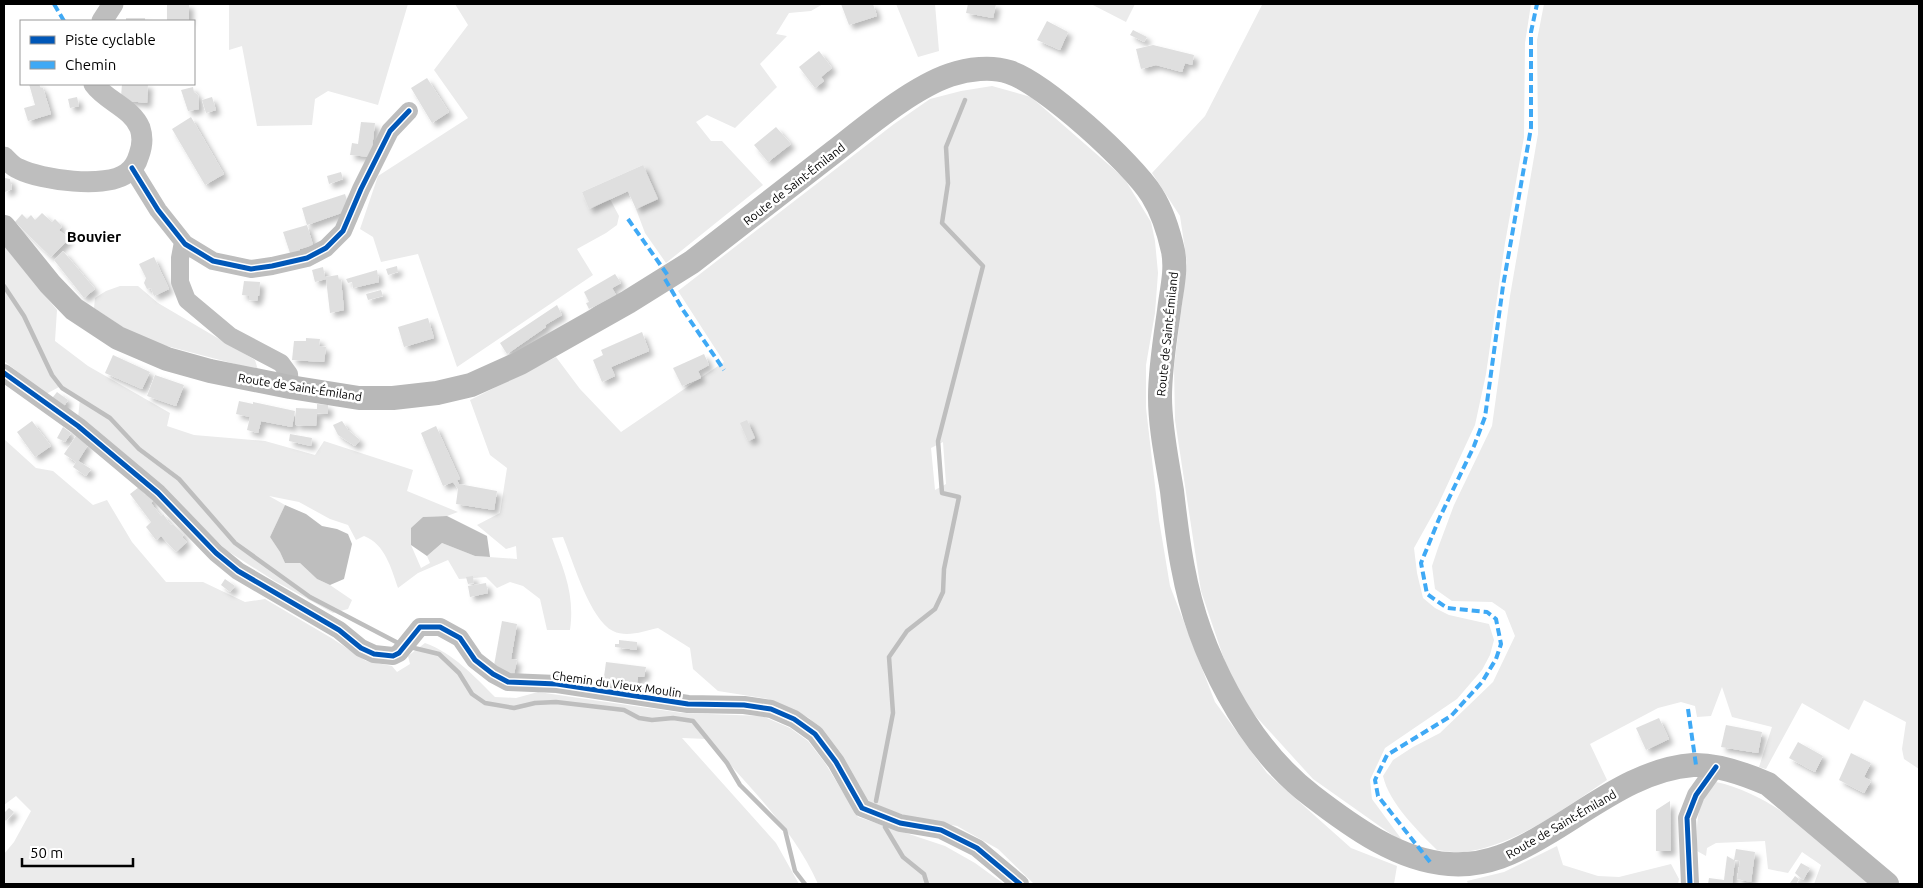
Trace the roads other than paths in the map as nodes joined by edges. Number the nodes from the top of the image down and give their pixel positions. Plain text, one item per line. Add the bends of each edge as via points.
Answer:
1 (113, 4) edge
2 (103, 20) edge
3 (95, 85) edge
4 (409, 111) dead end
5 (4, 157) edge
6 (132, 168) junction
7 (4, 227) edge
8 (183, 242) junction
9 (4, 373) edge
10 (290, 387) junction
11 (1716, 768) junction
12 (1020, 884) edge
13 (1690, 884) edge
14 (1887, 884) edge

1 - 2 street
3 - 6 street via 131,115 140,128 142,146
4 - 8 street via 390,131 343,231 326,248 307,258 250,269 213,261
5 - 6 street via 18,169 43,177 92,182 114,179 127,174
6 - 8 street
7 - 10 main road, Route de Saint-Émiland via 74,309 118,338 167,359
8 - 10 street via 180,282 187,300 230,336 281,363 289,374
9 - 12 street, Chemin du Vieux Moulin via 78,426 158,493 238,571 339,630 361,648 374,654 394,656 420,627 440,627 460,638 475,660 508,682 557,684 688,704 770,709 794,719 815,734 836,762 862,808 900,823 941,830 977,848
10 - 11 main road, Route de Saint-Émiland via 359,398 392,398 437,393 479,381 628,302 692,262 927,84 978,69 1006,71 1029,81 1088,127 1125,163 1153,196 1166,228 1174,255 1174,277 1160,398 1183,570 1195,617 1226,691 1282,770 1310,795 1354,826 1397,851 1430,862 1470,864 1494,860 1522,848 1637,780 1662,770 1696,765
11 - 13 street via 1696,795 1687,818
11 - 14 main road, Route de Saint-Émiland via 1768,784

